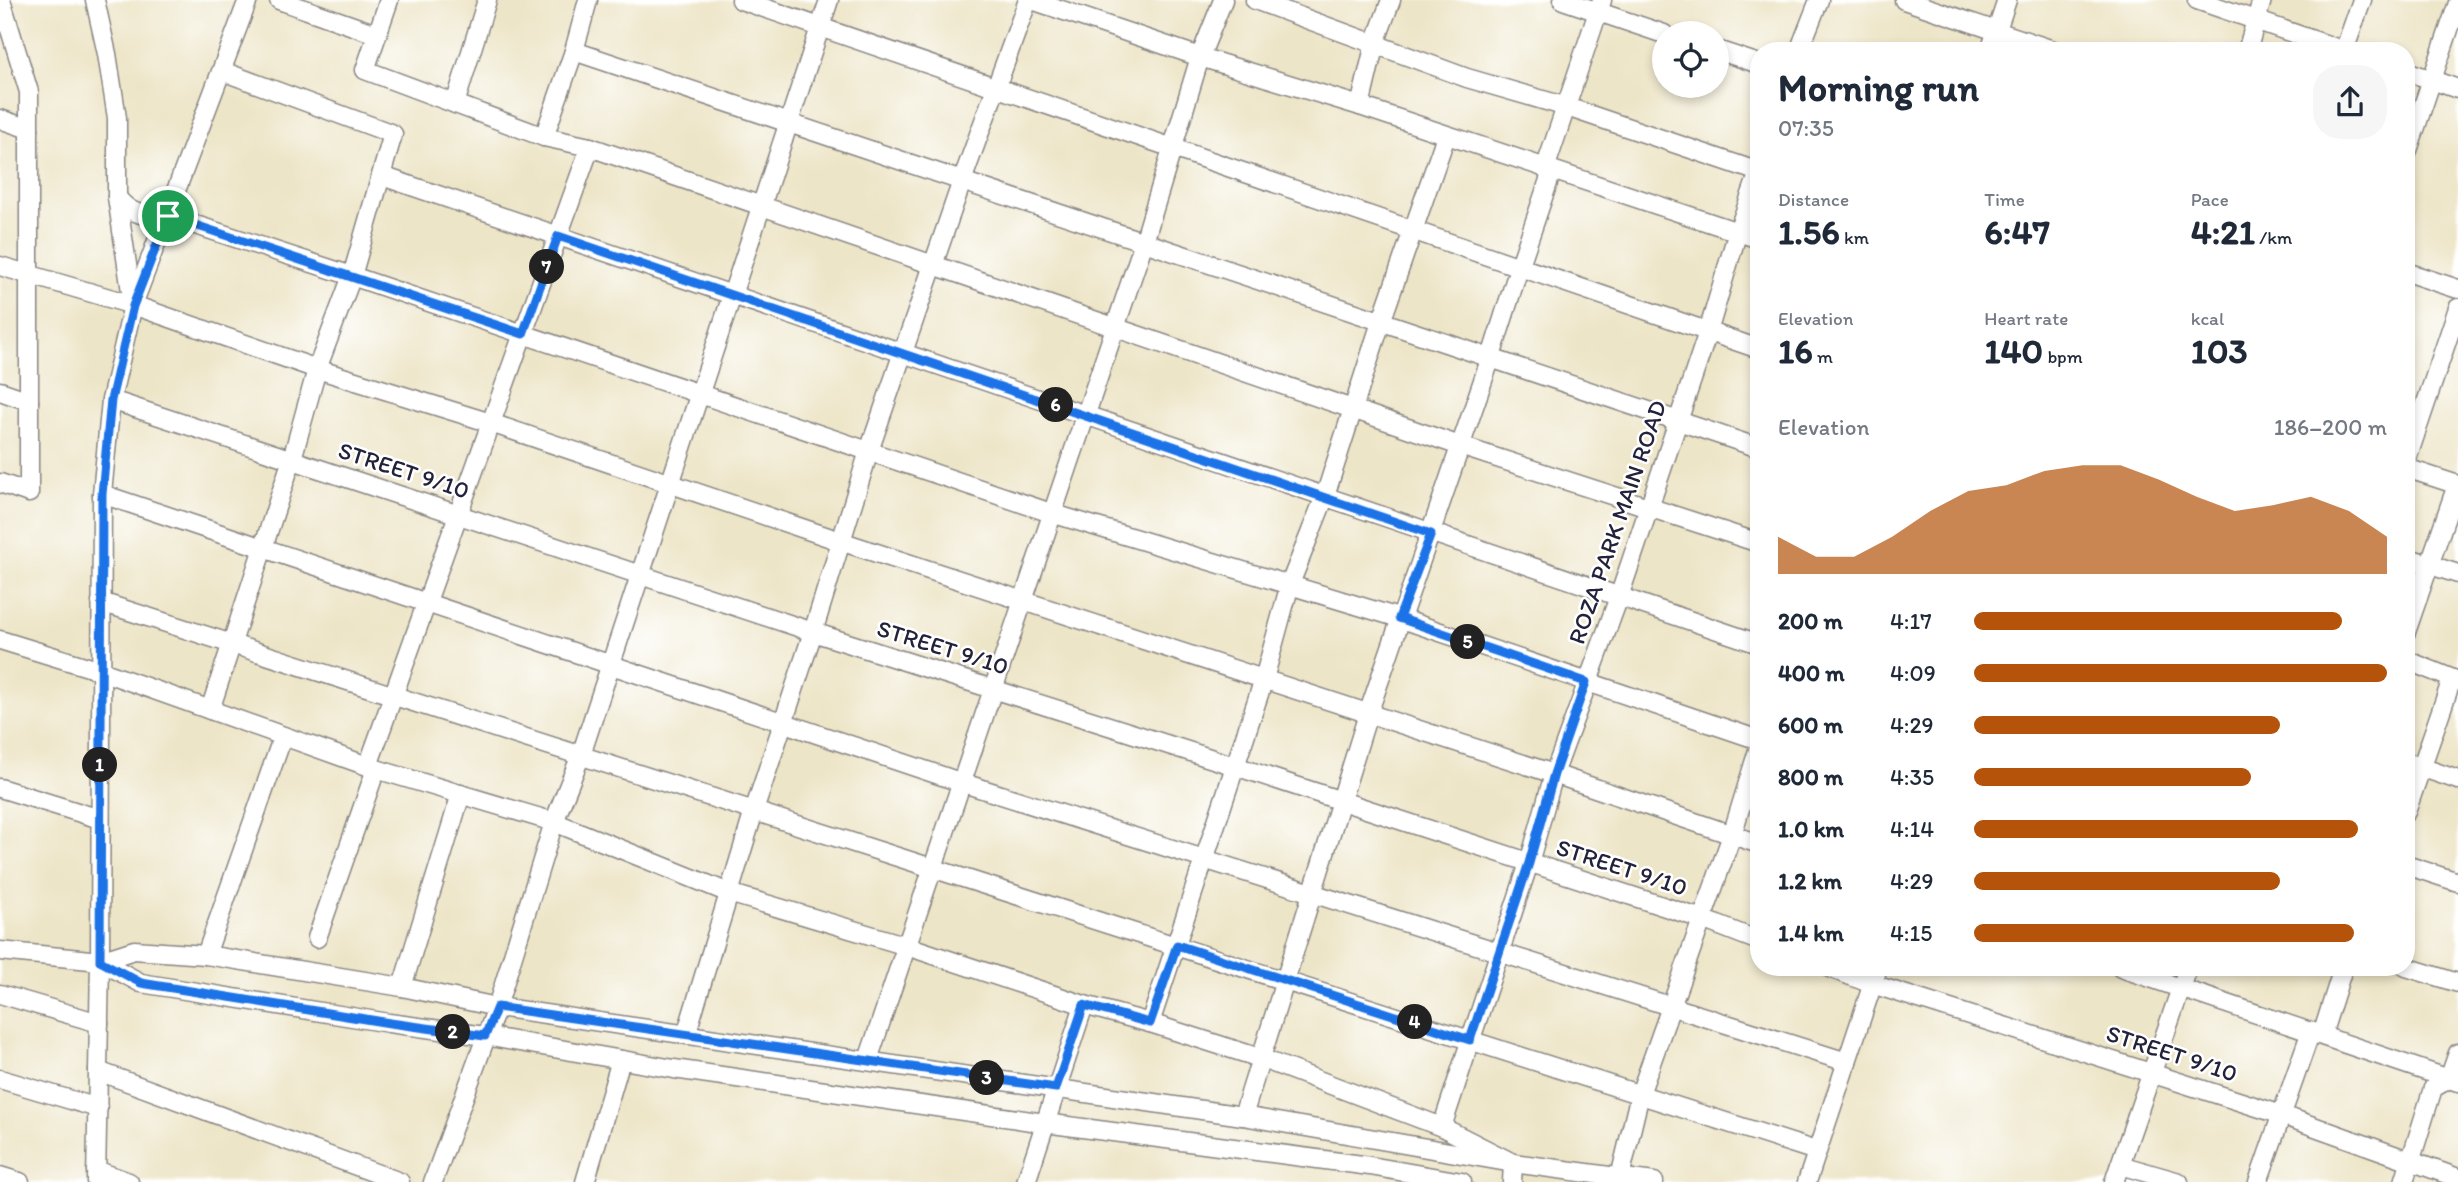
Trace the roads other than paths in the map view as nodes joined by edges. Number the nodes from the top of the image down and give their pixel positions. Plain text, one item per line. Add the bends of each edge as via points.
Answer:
1 (1, 0) edge
2 (95, 0) edge
3 (248, 0) edge
4 (279, 0) edge
5 (388, 0) edge
6 (487, 0) edge
7 (588, 0) edge
8 (741, 0) edge
9 (829, 0) edge
10 (1030, 0) edge
11 (1223, 0) edge
12 (1255, 0) edge
13 (1391, 0) edge
14 (1563, 0) edge
15 (1819, 0) edge
16 (1904, 0) edge
17 (2007, 0) edge
18 (2197, 0) edge
19 (2262, 0) edge
20 (2362, 0) edge
21 (2458, 3) edge
22 (1600, 6) edge
23 (2256, 20) junction
24 (821, 27) junction
25 (1652, 29) edge
26 (1997, 30) junction
27 (376, 34) junction
28 (1803, 42) edge
29 (1993, 42) edge
30 (2031, 42) edge
31 (2250, 42) edge
32 (2318, 42) edge
33 (2347, 42) edge
34 (1375, 43) junction
35 (574, 51) junction
36 (1729, 54) edge
37 (1200, 57) junction
38 (1750, 61) edge
39 (222, 71) junction
40 (2415, 74) edge
41 (2432, 80) junction
42 (996, 85) junction
43 (2458, 89) edge
44 (455, 104) junction
45 (1360, 106) junction
46 (1567, 107) junction
47 (0, 119) edge
48 (789, 123) junction
49 (29, 129) junction
50 (2415, 130) edge
51 (1446, 136) junction
52 (544, 137) junction
53 (1171, 146) junction
54 (590, 147) junction
55 (1750, 169) edge
56 (1549, 170) junction
57 (382, 176) junction
58 (962, 181) junction
59 (117, 197) junction
60 (1750, 197) edge
61 (762, 206) junction
62 (168, 216) junction
63 (1414, 231) junction
64 (1738, 231) junction
65 (558, 236) junction
66 (1750, 236) edge
67 (1144, 242) junction
68 (933, 264) junction
69 (0, 266) edge
70 (1519, 268) junction
71 (29, 275) junction
72 (2415, 275) edge
73 (352, 276) junction
74 (2458, 289) edge
75 (733, 295) junction
76 (133, 306) junction
77 (2458, 308) edge
78 (1381, 322) junction
79 (1115, 327) junction
80 (1708, 332) junction
81 (523, 334) junction
82 (1750, 346) edge
83 (903, 353) junction
84 (1490, 360) junction
85 (317, 369) junction
86 (0, 391) edge
87 (700, 394) junction
88 (111, 400) junction
89 (29, 401) junction
90 (1353, 408) junction
91 (1084, 415) junction
92 (1678, 421) junction
93 (491, 422) junction
94 (2415, 435) edge
95 (1750, 445) edge
96 (1460, 446) junction
97 (869, 451) junction
98 (292, 459) junction
99 (2415, 471) edge
100 (671, 482) junction
101 (0, 483) edge
102 (2458, 485) edge
103 (102, 494) junction
104 (1325, 496) junction
105 (1649, 509) junction
106 (1051, 513) junction
107 (459, 514) junction
108 (1431, 534) junction
109 (1750, 540) edge
110 (840, 541) junction
111 (263, 548) junction
112 (2415, 560) edge
113 (2428, 564) junction
114 (641, 573) junction
115 (2458, 574) edge
116 (1290, 584) junction
117 (1619, 597) junction
118 (1022, 599) junction
119 (101, 602) junction
120 (427, 603) junction
121 (2415, 604) edge
122 (1399, 618) junction
123 (813, 632) junction
124 (0, 640) edge
125 (1750, 641) edge
126 (232, 644) junction
127 (611, 664) junction
128 (2415, 664) edge
129 (101, 671) junction
130 (1264, 678) junction
131 (2455, 680) edge
132 (1586, 682) junction
133 (992, 687) junction
134 (394, 695) junction
135 (210, 710) junction
136 (1368, 714) junction
137 (781, 722) junction
138 (282, 736) junction
139 (1750, 737) edge
140 (581, 755) junction
141 (2415, 763) edge
142 (2415, 765) edge
143 (1236, 766) junction
144 (372, 768) junction
145 (1554, 774) junction
146 (1750, 776) edge
147 (2458, 780) edge
148 (960, 782) junction
149 (0, 788) edge
150 (461, 794) junction
151 (1341, 801) junction
152 (754, 811) junction
153 (100, 819) junction
154 (554, 822) junction
155 (1732, 835) junction
156 (1750, 841) edge
157 (1205, 859) junction
158 (1529, 863) junction
159 (932, 866) junction
160 (2415, 868) edge
161 (2458, 882) edge
162 (730, 893) junction
163 (1312, 893) junction
164 (1702, 919) junction
165 (317, 938) dead end
166 (1750, 938) edge
167 (1177, 945) junction
168 (907, 946) junction
169 (0, 951) edge
170 (1499, 952) junction
171 (206, 955) junction
172 (100, 961) junction
173 (2415, 970) edge
174 (1875, 976) edge
175 (2144, 976) edge
176 (2185, 976) edge
177 (2340, 976) edge
178 (1285, 980) junction
179 (2458, 983) edge
180 (402, 987) junction
181 (2181, 989) junction
182 (0, 994) edge
183 (1084, 1005) junction
184 (497, 1007) junction
185 (1671, 1007) junction
186 (99, 1023) junction
187 (1150, 1023) junction
188 (2317, 1033) junction
189 (686, 1035) junction
190 (485, 1036) junction
191 (1470, 1040) junction
192 (2458, 1053) edge
193 (1260, 1058) junction
194 (621, 1060) junction
195 (867, 1060) junction
196 (1847, 1062) junction
197 (98, 1071) junction
198 (2152, 1072) junction
199 (0, 1079) edge
200 (2454, 1081) edge
201 (1056, 1088) junction
202 (1640, 1094) junction
203 (97, 1108) junction
204 (2282, 1115) junction
205 (1243, 1116) junction
206 (1045, 1123) junction
207 (1442, 1127) junction
208 (1816, 1151) junction
209 (2411, 1162) junction
210 (1513, 1163) junction
211 (1368, 1174) edge
212 (2117, 1174) edge
213 (0, 1176) edge
214 (96, 1176) edge
215 (1620, 1177) junction
216 (2458, 1178) edge
217 (20, 1182) edge
218 (129, 1182) edge
219 (400, 1182) edge
220 (433, 1182) edge
221 (584, 1182) edge
222 (1026, 1182) edge
223 (1462, 1182) edge
224 (1512, 1182) edge
225 (1654, 1182) edge
226 (1807, 1182) edge
227 (2179, 1182) edge
228 (2258, 1182) edge
229 (2404, 1182) edge

1 - 49 street via 29,92
2 - 59 street via 117,118
3 - 39 street
4 - 27 street
5 - 27 street
6 - 44 street
7 - 35 street
8 - 24 street
9 - 24 street
10 - 37 street
10 - 42 street
11 - 37 street
12 - 34 street
13 - 34 street
14 - 22 street
15 - 28 street
16 - 26 street
17 - 26 street
18 - 23 street
19 - 23 street
20 - 33 street
21 - 41 street
22 - 25 street
22 - 46 street
23 - 31 street
23 - 32 street
24 - 42 street
24 - 48 street
26 - 29 street
26 - 30 street
27 - 44 street via 365,70
34 - 45 street
34 - 46 street via 1467,78
35 - 48 street
35 - 52 street
36 - 38 street
37 - 45 street
37 - 53 street
39 - 57 street via 393,134
39 - 62 street
40 - 41 street
41 - 43 street
41 - 50 street
42 - 53 street
42 - 58 street
44 - 52 street
45 - 51 street
46 - 55 street
46 - 56 street
47 - 49 street
48 - 58 street
48 - 61 street
49 - 71 street
51 - 56 street
51 - 63 street
52 - 54 street
53 - 63 street
53 - 67 street
54 - 61 street
54 - 65 street
56 - 64 street
56 - 70 street
57 - 65 street
57 - 73 street
58 - 67 street
58 - 68 street
59 - 62 street via 135,212
59 - 76 street
60 - 64 street, ROZA PARK MAIN ROAD
61 - 68 street
61 - 75 street
62 - 73 street
62 - 76 street
63 - 70 street
63 - 78 street
64 - 66 street
64 - 80 street, ROZA PARK MAIN ROAD
65 - 75 street
65 - 81 street
67 - 78 street
67 - 79 street
68 - 79 street
68 - 83 street
69 - 71 street
70 - 80 street
70 - 84 street
71 - 76 street
71 - 89 street
72 - 74 street
73 - 81 street
73 - 85 street
75 - 83 street
75 - 87 street
76 - 85 street
76 - 88 street
77 - 94 street
78 - 84 street
78 - 90 street
79 - 90 street
79 - 91 street
80 - 82 street
80 - 92 street, ROZA PARK MAIN ROAD
81 - 87 street
81 - 93 street
83 - 91 street
83 - 97 street
84 - 92 street
84 - 96 street
85 - 93 street
85 - 98 street
86 - 89 street
87 - 97 street
87 - 100 street
88 - 98 street, STREET 9/10
88 - 103 street
89 - 101 street via 29,493
90 - 96 street
90 - 104 street
91 - 104 street
91 - 106 street
92 - 95 street
92 - 105 street, ROZA PARK MAIN ROAD
93 - 100 street
93 - 107 street
96 - 105 street
96 - 108 street
97 - 106 street
97 - 110 street
98 - 107 street, STREET 9/10
98 - 111 street
99 - 102 street
100 - 110 street
100 - 114 street
102 - 113 street
103 - 111 street
103 - 119 street
104 - 108 street
104 - 116 street
105 - 109 street
105 - 117 street, ROZA PARK MAIN ROAD
106 - 116 street
106 - 118 street
107 - 114 street, STREET 9/10
107 - 120 street
108 - 117 street
108 - 122 street
110 - 118 street
110 - 123 street
111 - 120 street
111 - 126 street
112 - 113 street
113 - 115 street
113 - 121 street
114 - 123 street, STREET 9/10
114 - 127 street
116 - 122 street
116 - 130 street
117 - 125 street
117 - 132 street, ROZA PARK MAIN ROAD
118 - 130 street
118 - 133 street
119 - 126 street
119 - 129 street
120 - 127 street
120 - 134 street
122 - 132 street
122 - 136 street
123 - 133 street, STREET 9/10
123 - 137 street
124 - 129 street
126 - 134 street
126 - 135 street
127 - 137 street
127 - 140 street
128 - 131 street
129 - 135 street
129 - 153 street
130 - 136 street
130 - 143 street
131 - 141 street
132 - 139 street
132 - 145 street, ROZA PARK MAIN ROAD
133 - 143 street, STREET 9/10
133 - 148 street
134 - 140 street
134 - 144 street
135 - 138 street
136 - 145 street
136 - 151 street
137 - 148 street
137 - 152 street
138 - 144 street
138 - 171 street
140 - 152 street
140 - 154 street
142 - 147 street
143 - 151 street, STREET 9/10
143 - 157 street
144 - 150 street
144 - 165 street
145 - 155 street
145 - 158 street, ROZA PARK MAIN ROAD
146 - 155 street
148 - 157 street
148 - 159 street
149 - 153 street
150 - 154 street
150 - 180 street
151 - 158 street, STREET 9/10
151 - 163 street
152 - 159 street
152 - 162 street
153 - 172 street
154 - 162 street
154 - 184 street
155 - 156 street
155 - 164 street
157 - 163 street
157 - 167 street
158 - 164 street, STREET 9/10
158 - 170 street, ROZA PARK MAIN ROAD
159 - 167 street
159 - 168 street
160 - 161 street
162 - 168 street
162 - 189 street
163 - 170 street
163 - 178 street
164 - 166 street, STREET 9/10
164 - 185 street
167 - 178 street
167 - 187 street
168 - 183 street
168 - 195 street
169 - 172 street
170 - 185 street
170 - 191 street, ROZA PARK MAIN ROAD
171 - 172 street via 134,950
171 - 180 street
172 - 186 street
172 - 190 street via 141,983
173 - 179 street
174 - 196 street
174 - 198 street, STREET 9/10
175 - 181 street
176 - 181 street
177 - 188 street
178 - 191 street
178 - 193 street
180 - 184 street
181 - 188 street
181 - 198 street
182 - 186 street
183 - 187 street
183 - 201 street
184 - 189 street
184 - 190 street
185 - 196 street
185 - 202 street
186 - 197 street
187 - 193 street
188 - 200 street
188 - 204 street
189 - 195 street
190 - 194 street
190 - 220 street
191 - 202 street
191 - 207 street, ROZA PARK MAIN ROAD
192 - 200 street
193 - 205 street
193 - 207 street
194 - 206 street
194 - 221 street
195 - 201 street
196 - 208 street
197 - 203 street
197 - 219 street
198 - 204 street, STREET 9/10
198 - 212 street
199 - 203 street
200 - 209 street via 2433,1088
201 - 205 street
201 - 206 street
202 - 208 street
202 - 215 street
203 - 214 street
204 - 209 street, STREET 9/10
204 - 228 street
205 - 210 street
206 - 211 street
206 - 222 street
207 - 210 street
208 - 226 street
209 - 216 street, STREET 9/10
209 - 229 street
210 - 215 street
210 - 224 street
211 - 223 street
212 - 227 street
213 - 217 street
214 - 218 street
215 - 225 street

